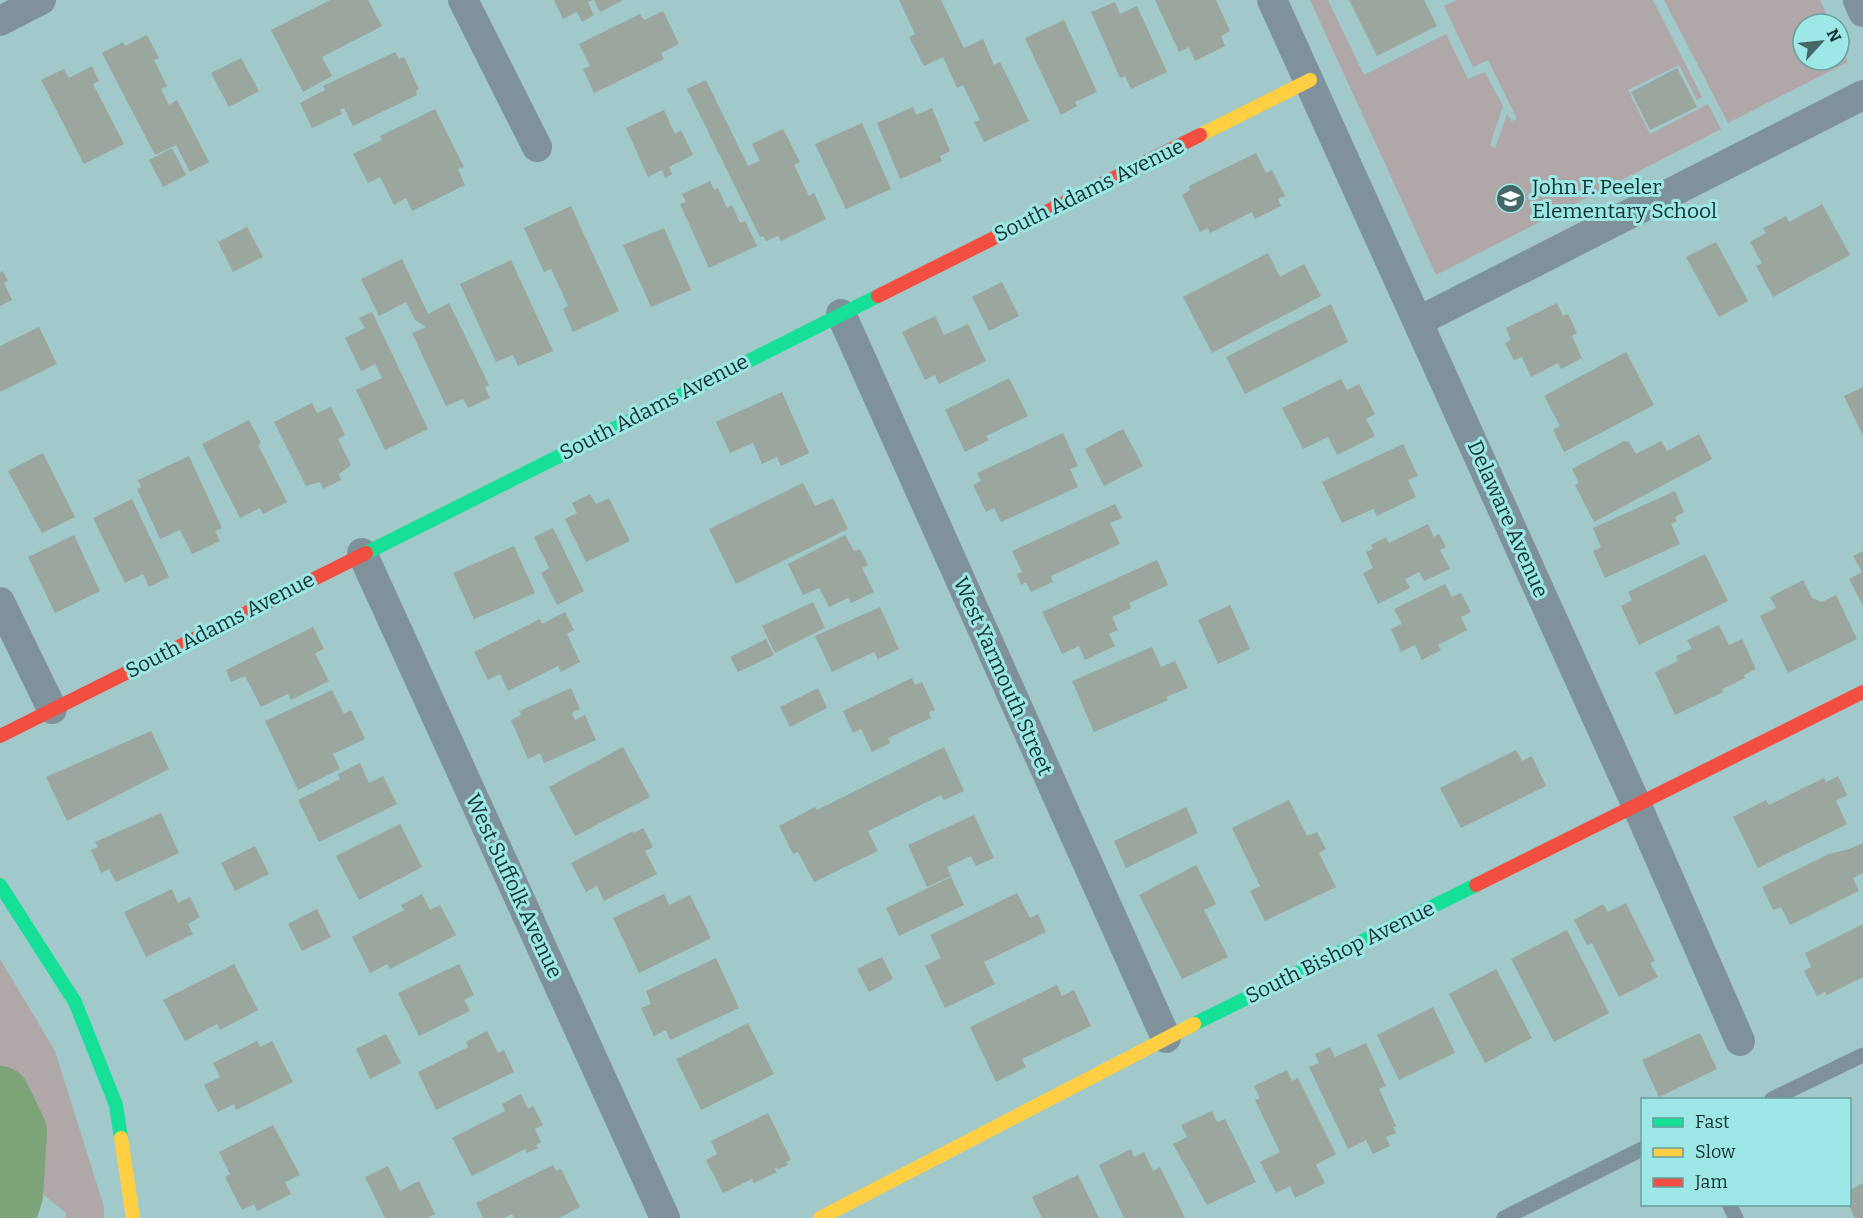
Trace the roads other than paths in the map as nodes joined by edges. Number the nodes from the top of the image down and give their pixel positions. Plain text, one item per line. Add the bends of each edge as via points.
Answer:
1 (41, 0) edge
2 (463, 0) edge
3 (1272, 0) edge
4 (1858, 0) edge
5 (1863, 12) edge
6 (0, 21) edge
7 (1310, 80) junction
8 (1863, 95) edge
9 (537, 147) dead end
10 (841, 314) junction
11 (1419, 321) junction
12 (362, 554) junction
13 (0, 602) edge
14 (1863, 692) edge
15 (52, 709) junction
16 (0, 736) edge
17 (1637, 806) junction
18 (0, 885) edge
19 (1166, 1038) junction
20 (1740, 1041) dead end
21 (1863, 1055) edge
22 (1774, 1098) edge
23 (1641, 1150) edge
24 (133, 1218) edge
25 (665, 1218) edge
26 (820, 1218) edge
27 (1504, 1218) edge

1 - 6 street
2 - 9 street
3 - 7 street, Delaware Avenue
4 - 5 street
7 - 10 street, South Adams Avenue
7 - 11 street, Delaware Avenue
8 - 11 street
10 - 12 street, South Adams Avenue
10 - 19 street, West Yarmouth Street
11 - 17 street, Delaware Avenue
12 - 15 street, South Adams Avenue
12 - 25 street, West Suffolk Avenue
13 - 15 street
14 - 17 street, South Bishop Avenue
15 - 16 street, South Adams Avenue
17 - 19 street, South Bishop Avenue
17 - 20 street, Delaware Avenue
18 - 24 street via 75,1002 116,1105
19 - 26 street, South Bishop Avenue
21 - 22 lane
23 - 27 lane

